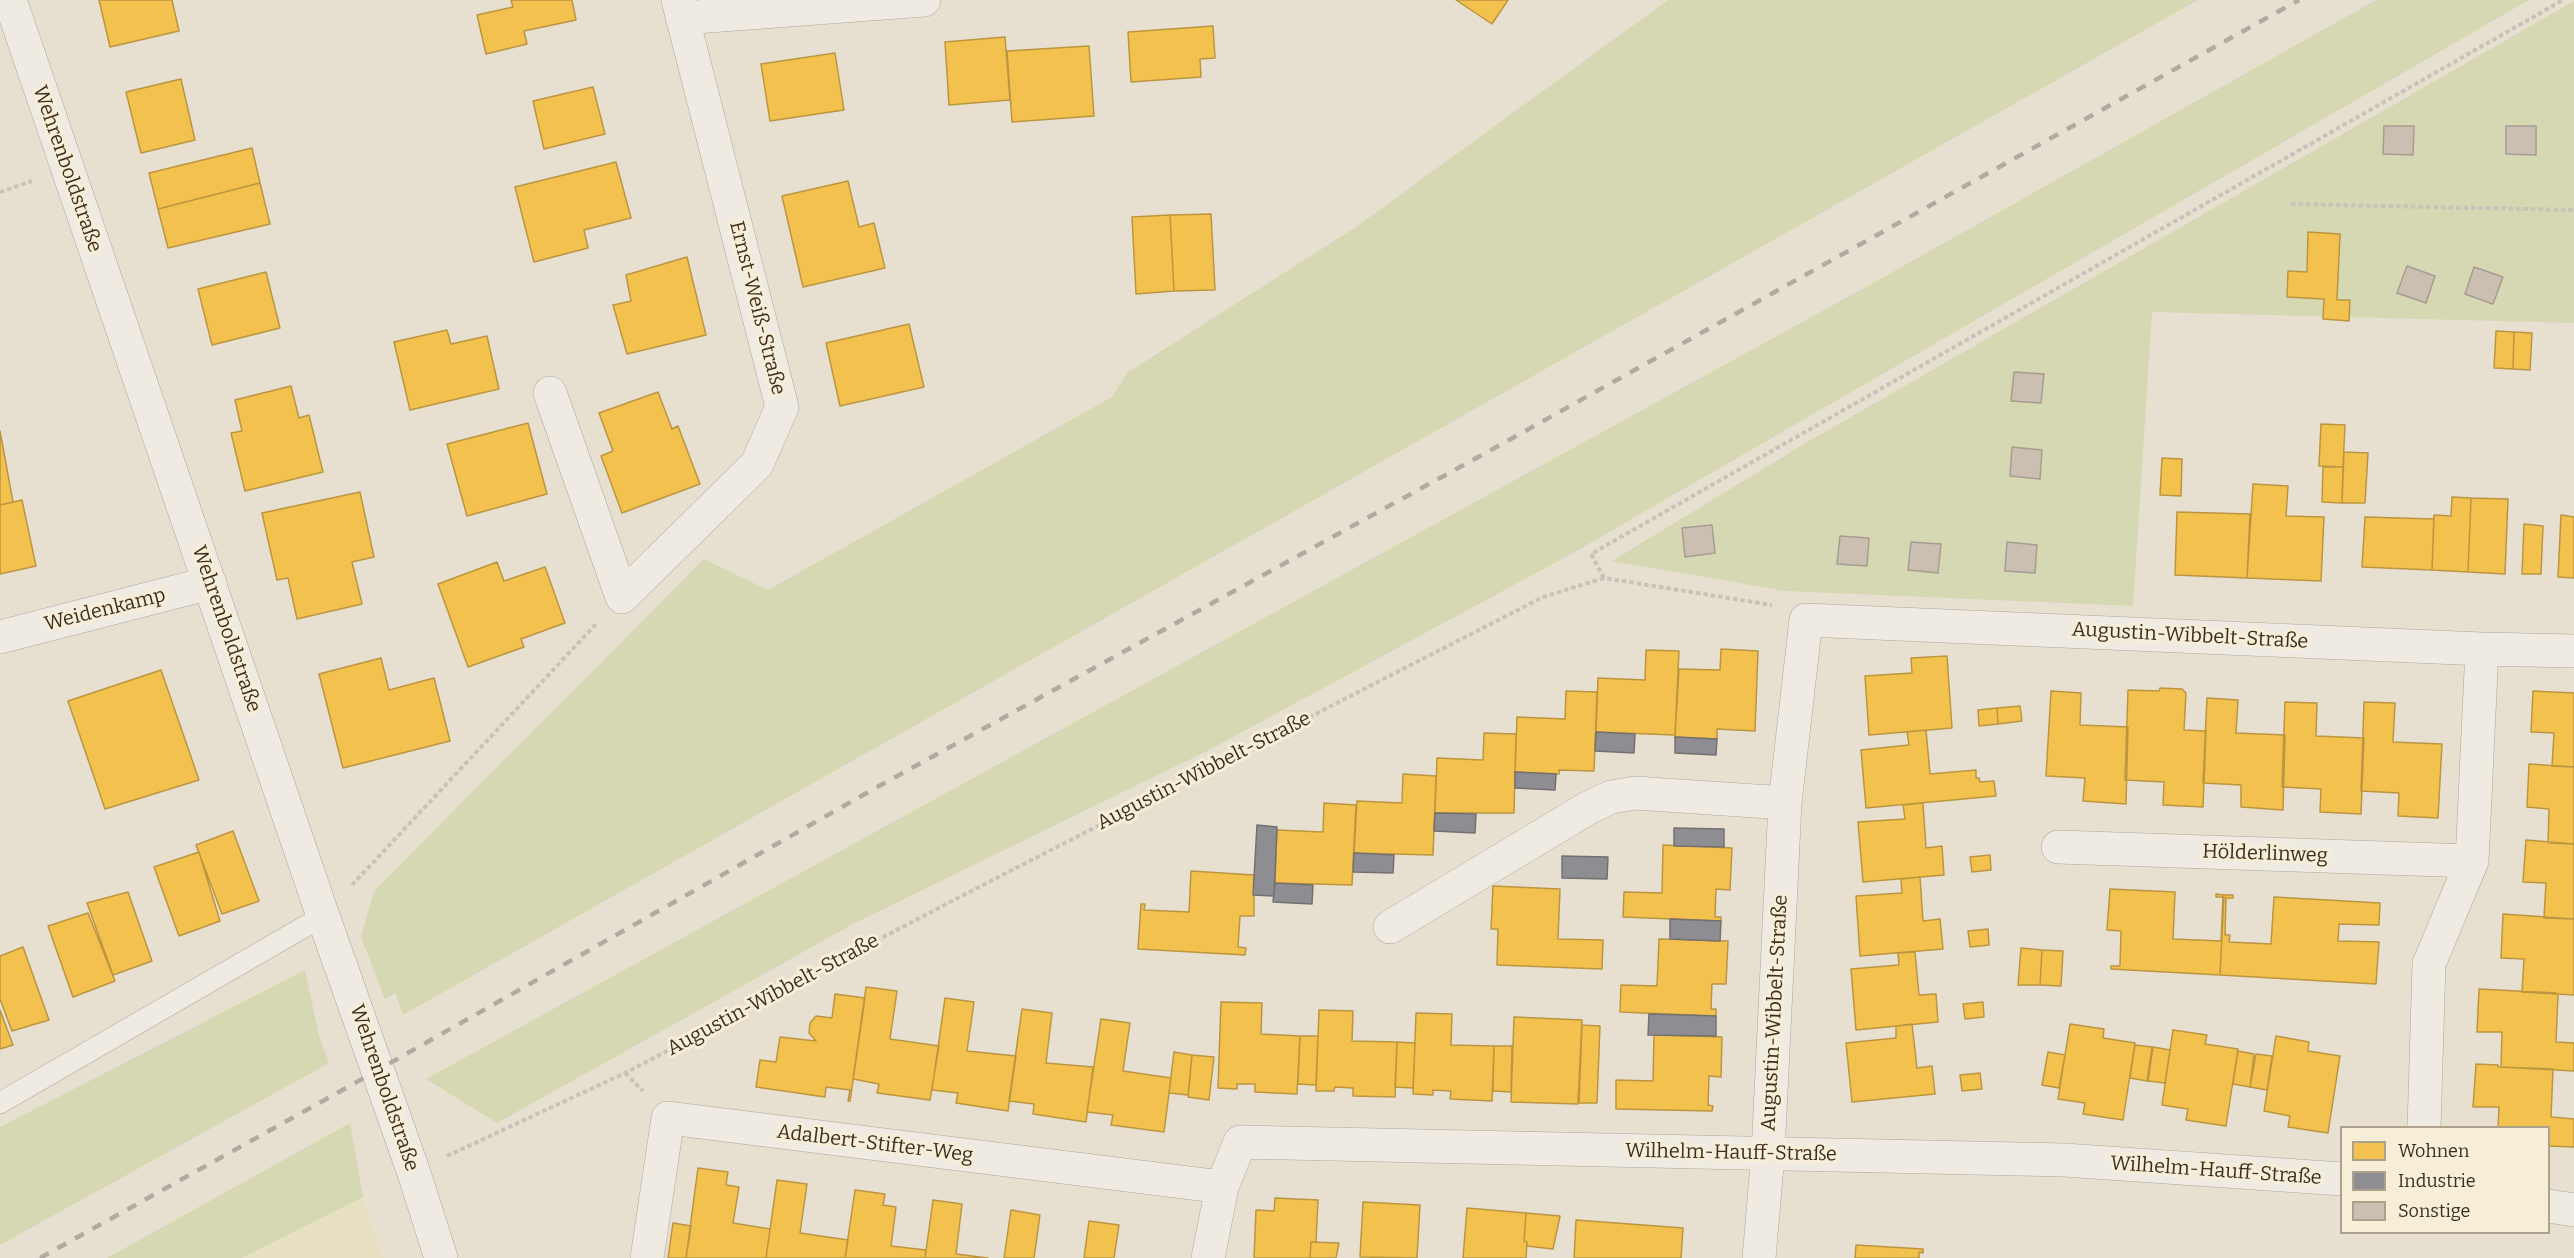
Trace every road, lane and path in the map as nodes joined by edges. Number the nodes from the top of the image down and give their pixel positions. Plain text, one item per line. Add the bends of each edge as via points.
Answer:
1 (10, 0) edge
2 (924, 0) edge
3 (2563, 0) edge
4 (680, 9) edge
5 (2291, 204) dead end
6 (2574, 210) edge
7 (550, 393) dead end
8 (1604, 578) junction
9 (210, 583) junction
10 (622, 597) junction
11 (1806, 620) junction
12 (0, 637) edge
13 (2482, 649) junction
14 (2574, 651) edge
15 (1785, 803) junction
16 (2058, 847) dead end
17 (2472, 861) junction
18 (323, 916) junction
19 (1390, 927) dead end
20 (0, 1103) edge
21 (2424, 1126) edge
22 (1768, 1154) junction
23 (414, 1173) junction
24 (2340, 1179) edge
25 (1222, 1187) junction
26 (2550, 1206) edge
27 (2574, 1210) edge
28 (441, 1258) edge
29 (647, 1258) edge
30 (1208, 1258) edge
31 (1759, 1258) edge

1 - 9 street, Wehrenboldstraße
2 - 4 street
3 - 8 path via 1591,554
4 - 10 street, Ernst-Weiß-Straße via 782,407 757,464
5 - 6 path
7 - 10 street
8 - 11 path, Augustin-Wibbelt-Straße via 1767,603
8 - 23 path, Augustin-Wibbelt-Straße via 1543,597 625,1073
9 - 12 street, Weidenkamp
9 - 18 street, Wehrenboldstraße
10 - 18 path
11 - 13 street, Augustin-Wibbelt-Straße
11 - 15 street, Augustin-Wibbelt-Straße
13 - 14 street, Augustin-Wibbelt-Straße
13 - 17 street
15 - 19 street via 1635,793 1611,797
15 - 22 street, Augustin-Wibbelt-Straße
16 - 17 street, Hölderlinweg
17 - 21 street via 2429,964
18 - 20 lane
18 - 23 street, Wehrenboldstraße
22 - 24 street, Wilhelm-Hauff-Straße via 2064,1160
22 - 25 street, Wilhelm-Hauff-Straße via 1240,1142
22 - 31 street, Augustin-Wibbelt-Straße
23 - 28 street, Wehrenboldstraße
25 - 29 street, Adalbert-Stifter-Weg via 668,1118
25 - 30 street, Wilhelm-Hauff-Straße
26 - 27 street

